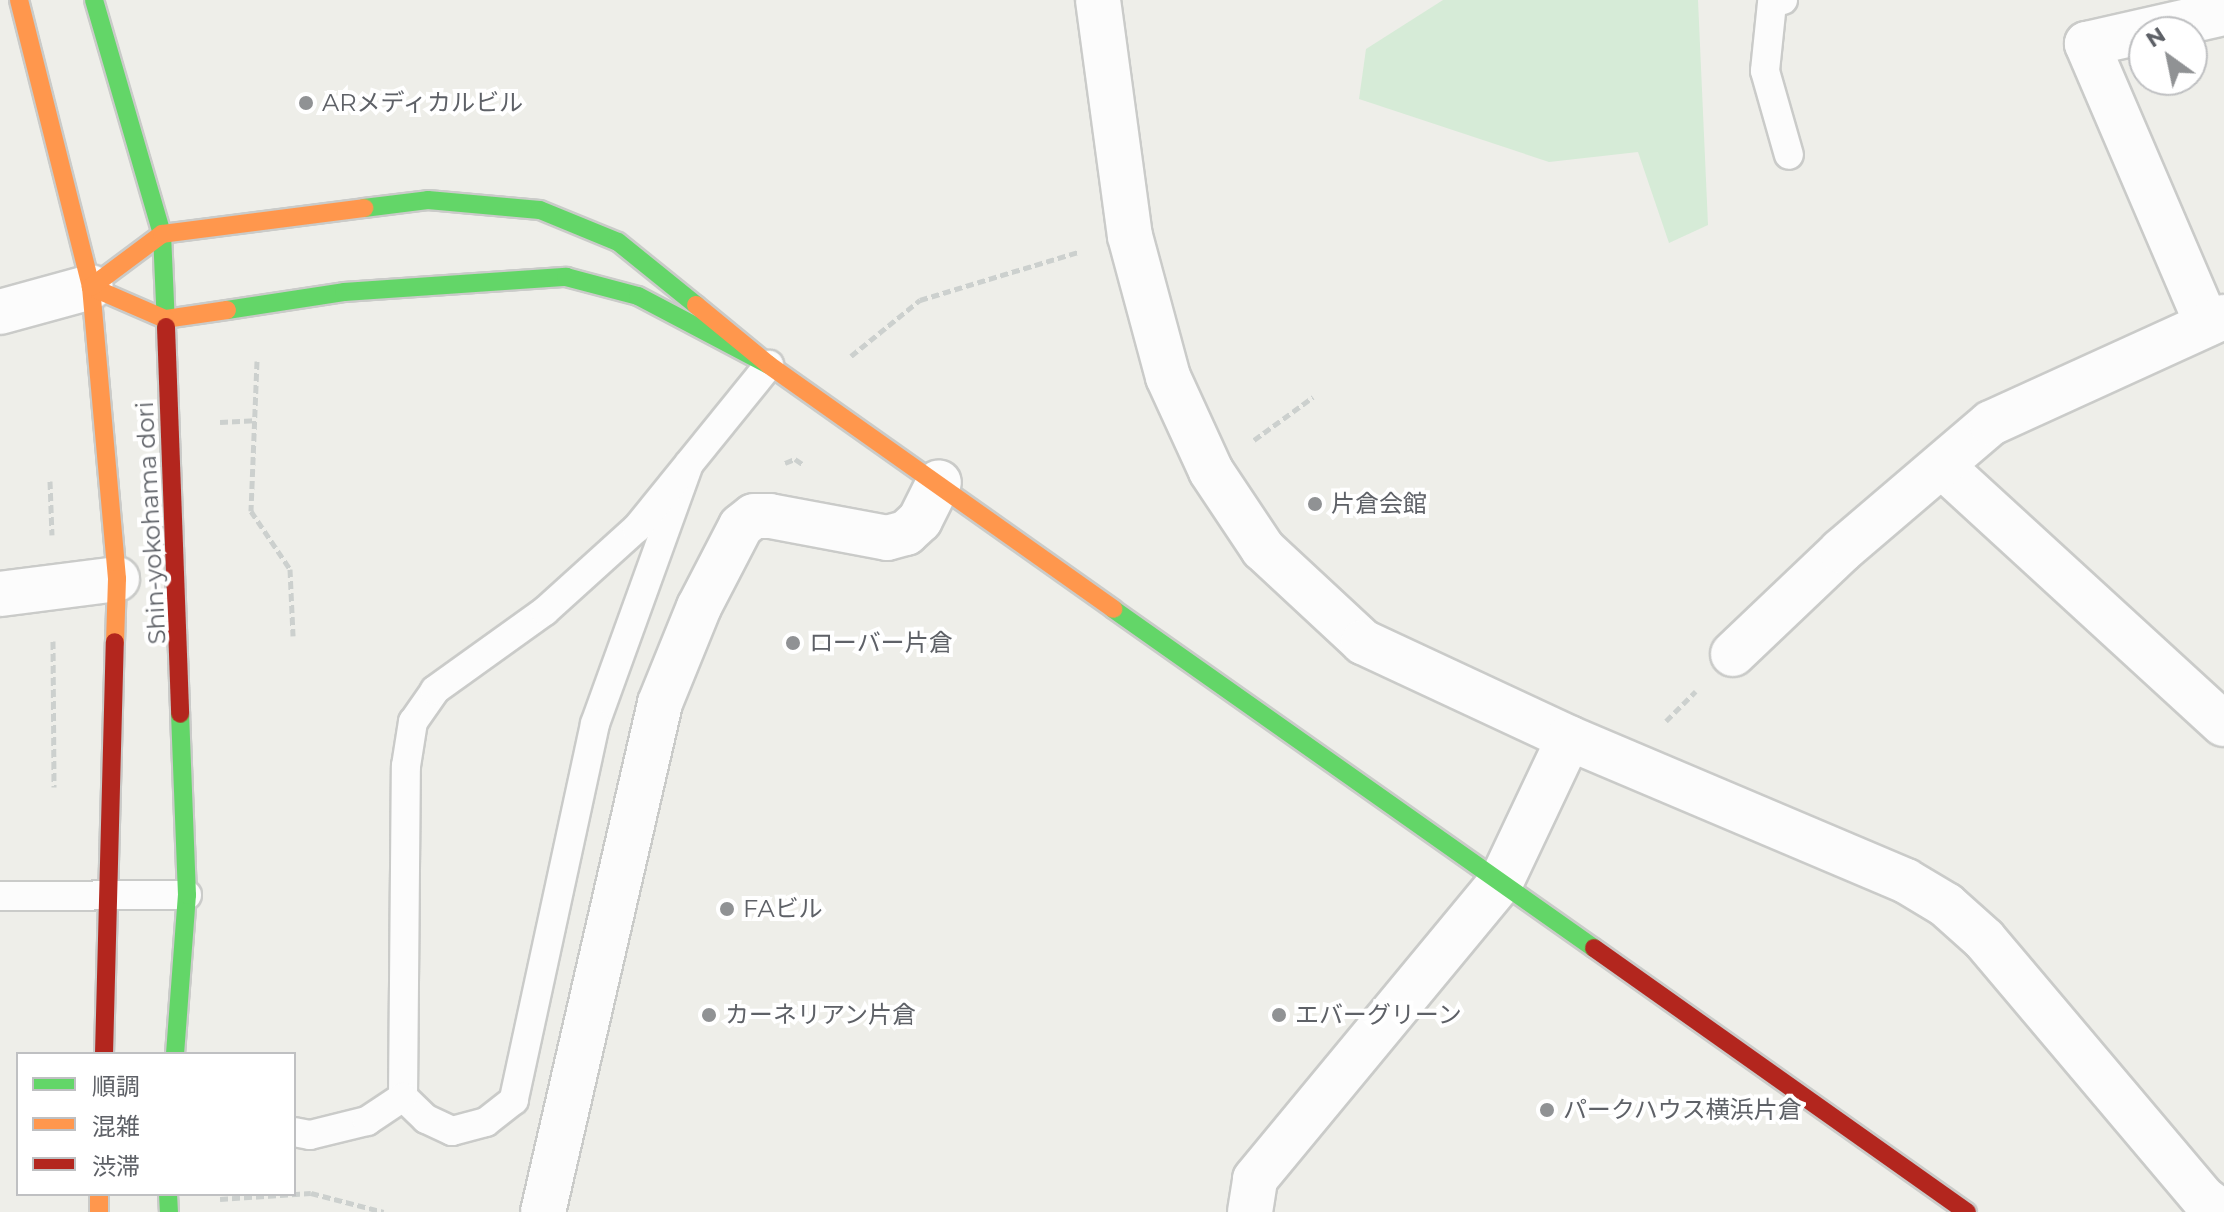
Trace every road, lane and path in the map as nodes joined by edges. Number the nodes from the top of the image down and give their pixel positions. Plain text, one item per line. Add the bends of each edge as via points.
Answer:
1 (19, 0) edge
2 (94, 0) edge
3 (1098, 0) edge
4 (1783, 0) edge
5 (2224, 13) edge
6 (1789, 155) dead end
7 (162, 234) junction
8 (1130, 236) junction
9 (91, 287) junction
10 (0, 312) edge
11 (165, 319) junction
12 (2216, 320) edge
13 (257, 353) dead end
14 (769, 365) junction
15 (806, 392) junction
16 (1313, 397) dead end
17 (255, 420) junction
18 (215, 422) dead end
19 (689, 464) junction
20 (1942, 466) junction
21 (1211, 471) junction
22 (939, 482) junction
23 (117, 579) junction
24 (0, 594) edge
25 (293, 636) dead end
26 (1733, 654) joint
27 (2224, 724) edge
28 (1569, 738) junction
29 (1625, 761) junction
30 (1501, 882) junction
31 (187, 895) junction
32 (0, 896) edge
33 (111, 896) junction
34 (104, 1052) edge
35 (175, 1052) edge
36 (403, 1097) junction
37 (296, 1132) edge
38 (296, 1194) edge
39 (269, 1196) edge
40 (2217, 1196) edge
41 (213, 1212) edge
42 (384, 1212) edge
43 (543, 1212) edge
44 (1250, 1212) edge
45 (1967, 1212) edge

1 - 9 street, Shin-yokohama dori
2 - 7 street, Shin-yokohama dori
3 - 8 street
4 - 6 lane via 1772,3 1765,71
5 - 12 street via 2087,44
7 - 9 street
7 - 11 street, Shin-yokohama dori
7 - 14 street via 428,200 540,210 618,242
8 - 15 path via 920,300
8 - 21 street via 1168,377
9 - 10 street
9 - 11 street
9 - 23 street, Shin-yokohama dori
11 - 14 street via 344,292 566,277 638,296
11 - 31 street, Shin-yokohama dori
12 - 20 street via 1991,423
13 - 17 path
14 - 15 street
14 - 19 lane
15 - 22 street
16 - 21 path
17 - 18 path
17 - 25 path via 251,511 290,569
19 - 36 lane via 637,528 587,576 435,690 413,722 406,766
19 - 36 lane via 595,724 514,1100 486,1122 452,1131 426,1119
20 - 26 street
20 - 27 street
21 - 28 street via 1263,549 1363,642
22 - 30 street
22 - 43 street via 920,520 906,533 887,538 770,516 754,516 741,526 699,607 660,703
23 - 24 street
23 - 33 street, Shin-yokohama dori
26 - 29 path
28 - 29 street
28 - 30 street
29 - 40 street via 1906,881 1946,905 1984,939
30 - 44 street via 1255,1179
30 - 45 street
31 - 33 lane
31 - 35 street, Shin-yokohama dori
32 - 33 lane
33 - 34 street, Shin-yokohama dori
36 - 37 lane via 367,1121 310,1135
38 - 42 path via 311,1193
39 - 41 path via 213,1200

